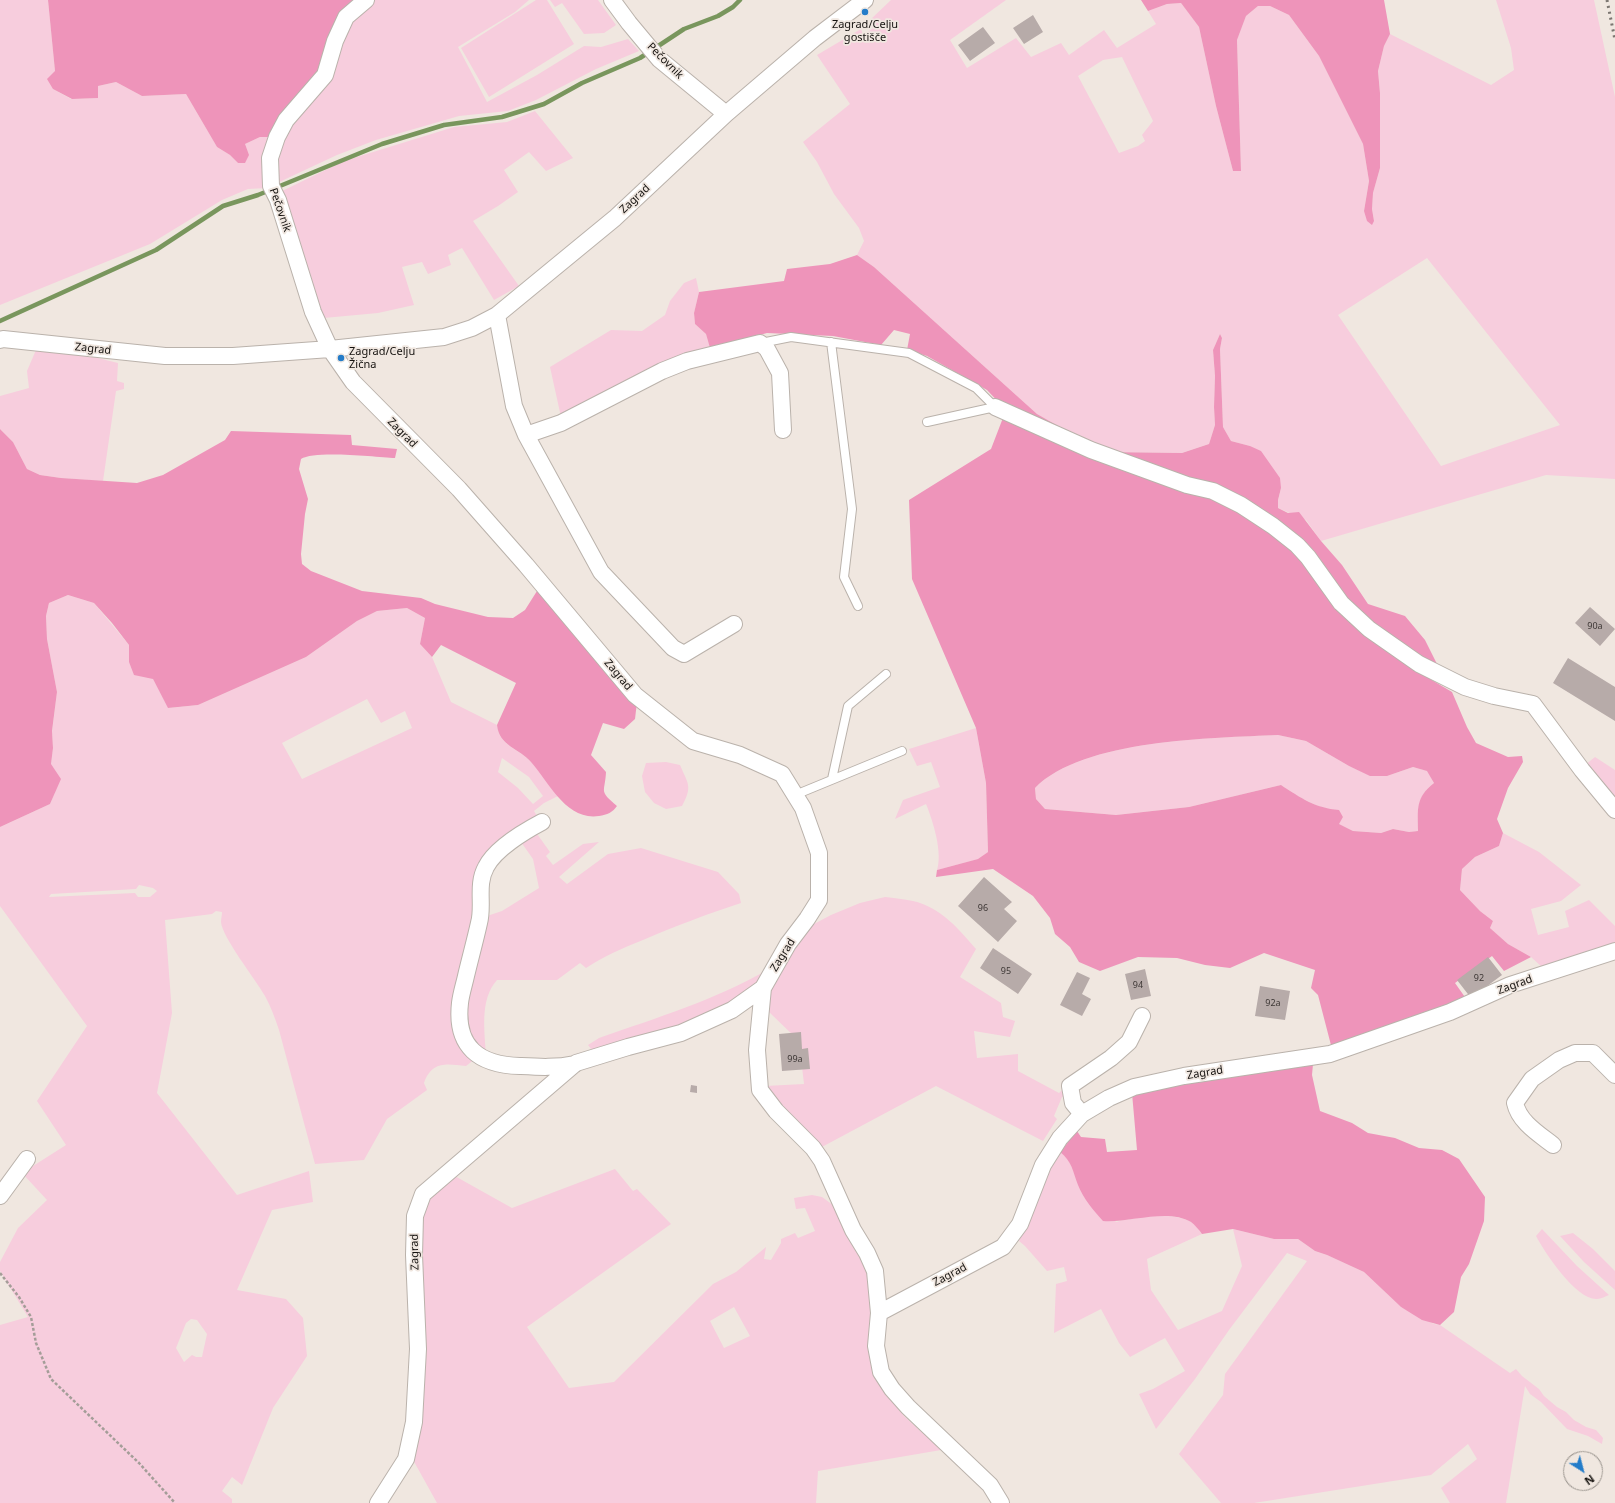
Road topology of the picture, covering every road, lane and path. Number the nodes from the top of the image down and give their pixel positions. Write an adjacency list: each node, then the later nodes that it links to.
1 (366, 0): 9 (street, Pečovnik)
2 (612, 0): 4 (street, Pečovnik)
3 (865, 0): 4 (street, Zagrad)
4 (726, 114): 5 (street, Zagrad)
5 (498, 316): 9 (street, Zagrad); 13 (street)
6 (1, 338): 9 (street, Zagrad)
7 (831, 342): 8 (lane); 10 (lane); 14 (lane)
8 (760, 343): 12 (street); 13 (street)
9 (330, 349): 19 (street, Zagrad)
10 (995, 407): 11 (lane); 20 (street)
11 (927, 422)
12 (783, 430)
13 (526, 435): 15 (street)
14 (858, 606)
15 (734, 624)
16 (886, 674): 18 (lane)
17 (902, 751): 18 (lane)
18 (832, 779): 19 (lane)
19 (795, 795): 23 (street, Zagrad)
20 (1615, 810)
21 (542, 822): 25 (street, Zagrad)
22 (1615, 951): 27 (street, Zagrad)
23 (763, 988): 25 (street, Zagrad); 32 (street, Zagrad)
24 (1142, 1016): 27 (street)
25 (576, 1063): 34 (street, Zagrad)
26 (1615, 1075): 28 (street)
27 (1082, 1114): 32 (street, Zagrad)
28 (1553, 1145)
29 (27, 1159): 30 (street)
30 (0, 1196)
31 (0, 1273): 33 (path)
32 (879, 1313): 35 (street, Zagrad)
33 (174, 1503)
34 (378, 1503)
35 (1001, 1503)

